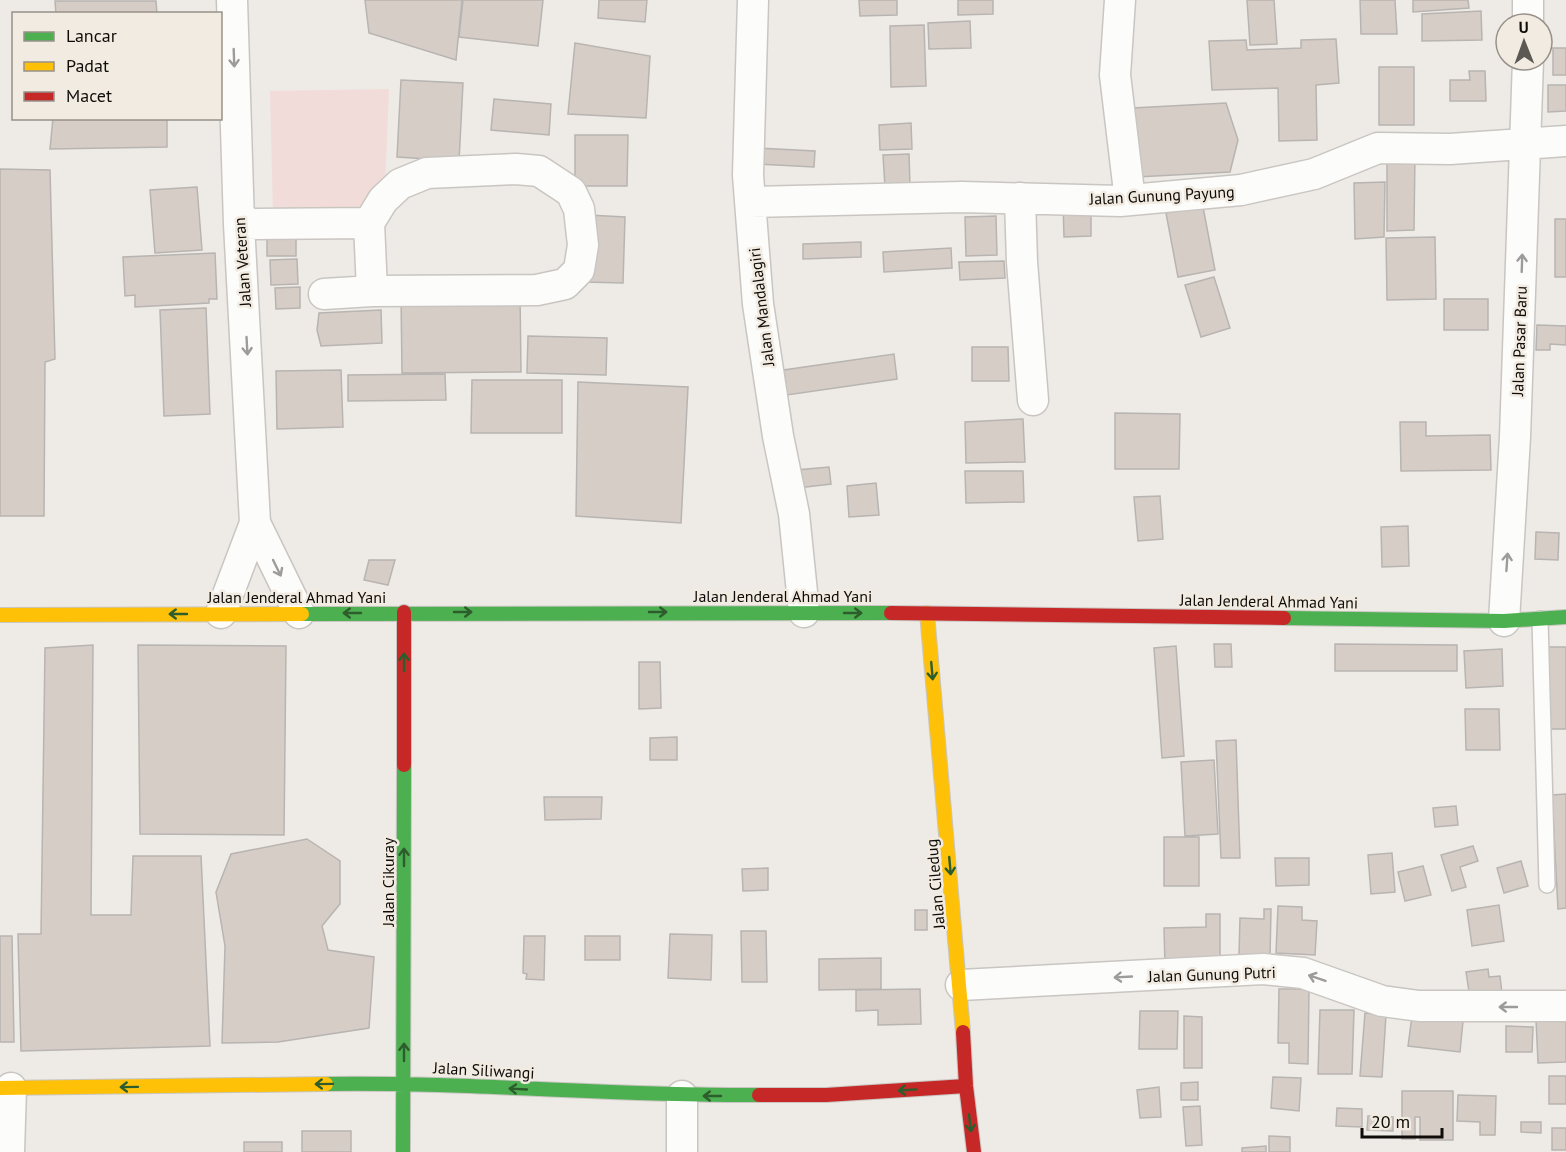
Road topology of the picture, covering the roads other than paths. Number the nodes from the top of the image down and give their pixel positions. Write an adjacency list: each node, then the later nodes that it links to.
1 (232, 0): 11 (street, Jalan Veteran, one-way to 11)
2 (753, 0): 9 (street, Jalan Mandalagiri)
3 (1120, 0): 8 (street)
4 (1528, 72): 6 (street, Jalan Pasar Baru)
5 (1566, 141): 6 (street, Jalan Gunung Payung)
6 (1526, 142): 8 (street, Jalan Gunung Payung); 24 (street, Jalan Pasar Baru, one-way to 6)
7 (1020, 198): 8 (street, Jalan Gunung Payung); 9 (street, Jalan Gunung Payung); 14 (street)
8 (1130, 200)
9 (750, 202): 17 (street, Jalan Mandalagiri)
10 (369, 223): 11 (street); 12 (street); 12 (street)
11 (239, 224): 15 (street, Jalan Veteran, one-way to 15)
12 (372, 291): 13 (street)
13 (324, 294)
14 (1033, 400)
15 (255, 523): 18 (street, Jalan Veteran, one-way to 18); 20 (street, Jalan Veteran)
16 (404, 612): 17 (street, Jalan Jenderal Ahmad Yani, one-way to 17); 18 (street, Jalan Jenderal Ahmad Yani, one-way to 18); 28 (street, Jalan Cikuray, one-way to 16)
17 (804, 612): 19 (street, Jalan Jenderal Ahmad Yani, one-way to 19)
18 (300, 613): 20 (street, Jalan Jenderal Ahmad Yani)
19 (927, 613): 24 (street, Jalan Jenderal Ahmad Yani); 26 (street, Jalan Ciledug, one-way to 26)
20 (221, 614): 21 (street, Jalan Jenderal Ahmad Yani, one-way to 21)
21 (0, 615)
22 (1566, 617): 23 (street, Jalan Jenderal Ahmad Yani)
23 (1540, 619): 24 (street, Jalan Jenderal Ahmad Yani); 25 (lane)
24 (1504, 621)
25 (1547, 885)
26 (961, 985): 27 (street, Jalan Gunung Putri, one-way to 26); 29 (street, Jalan Ciledug)
27 (1566, 1006)
28 (404, 1083): 30 (street, Jalan Siliwangi, one-way to 30); 31 (street, Jalan Siliwangi, one-way to 28); 33 (street, Jalan Cikuray)
29 (966, 1086): 31 (street, Jalan Siliwangi, one-way to 31); 35 (street, Jalan Ciledug, one-way to 35)
30 (5, 1088): 32 (street)
31 (682, 1096): 34 (street)
32 (9, 1152)
33 (403, 1152)
34 (682, 1152)
35 (974, 1152)

